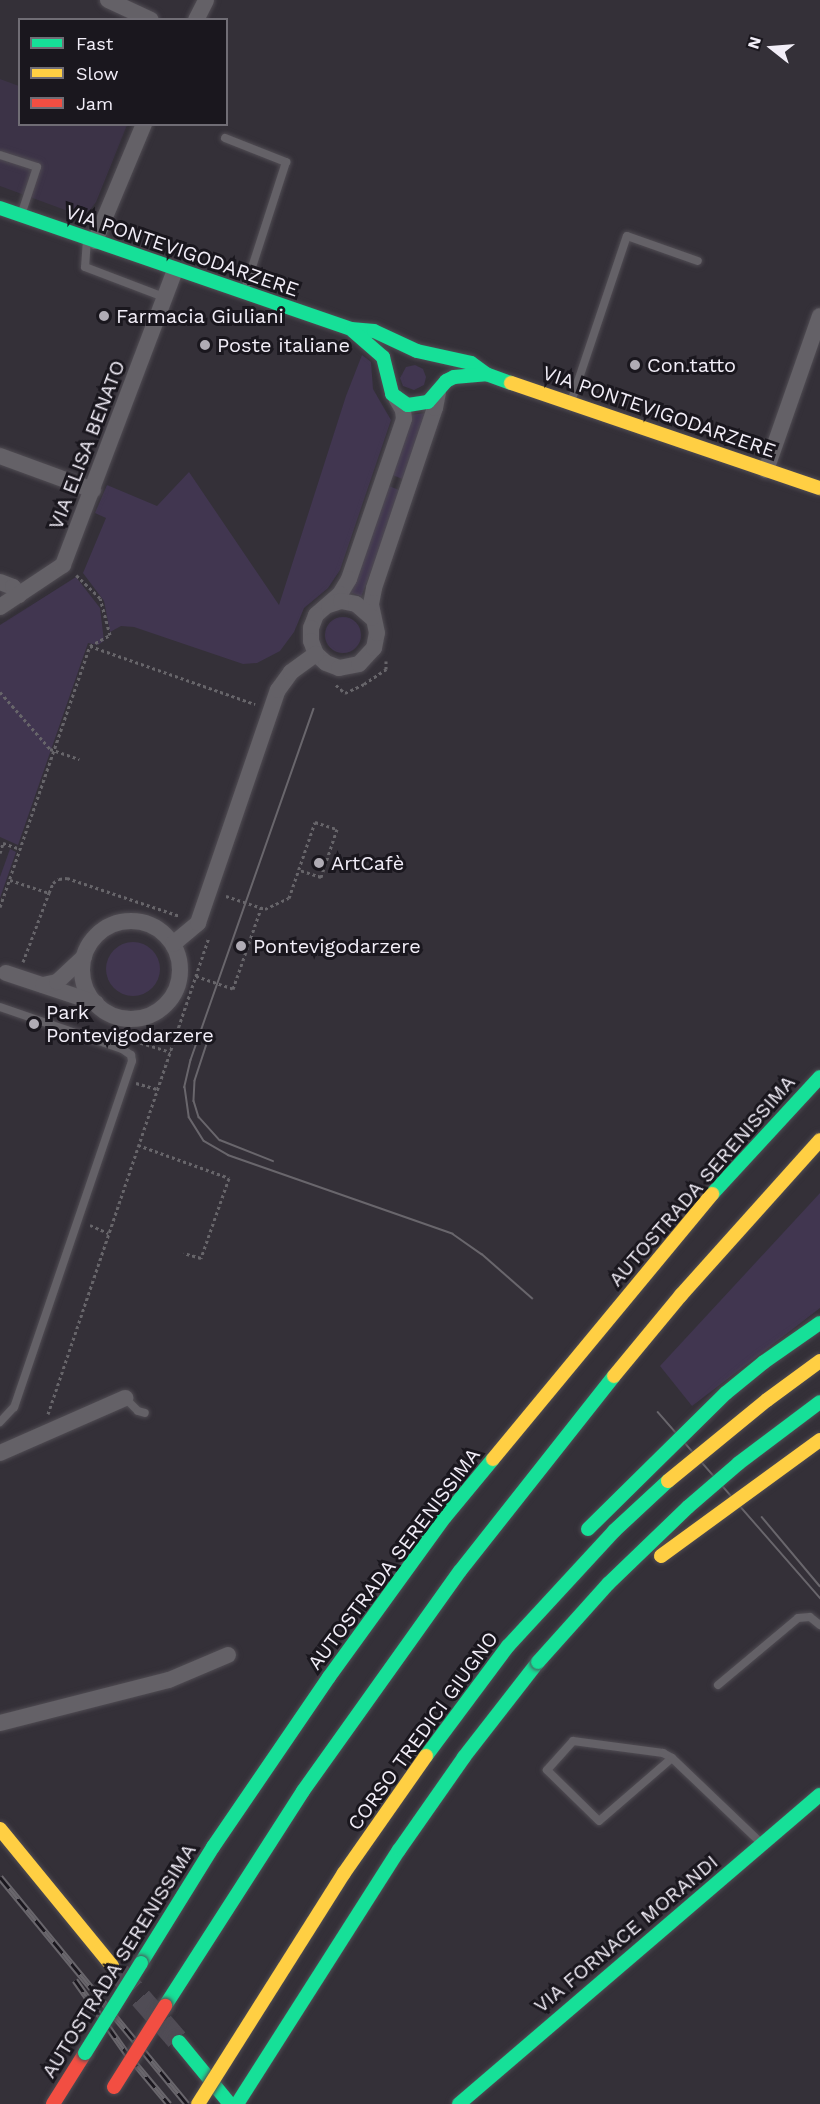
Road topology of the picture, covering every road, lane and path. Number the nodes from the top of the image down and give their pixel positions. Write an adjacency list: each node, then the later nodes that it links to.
1 (108, 0): 3 (street)
2 (206, 0): 4 (street)
3 (147, 18)
4 (197, 18)
5 (143, 126): 10 (street)
6 (225, 138): 13 (lane)
7 (0, 155): 9 (lane)
8 (0, 208): 9 (main road, VIA PONTEVIGODARZERE)
9 (21, 215): 10 (main road, VIA PONTEVIGODARZERE)
10 (91, 240): 12 (main road, VIA PONTEVIGODARZERE); 14 (lane)
11 (698, 261): 22 (lane)
12 (175, 270): 13 (main road, VIA PONTEVIGODARZERE); 14 (street, VIA ELISA BENATO)
13 (244, 292): 16 (main road, VIA PONTEVIGODARZERE)
14 (166, 298): 26 (street, VIA ELISA BENATO)
15 (820, 316): 24 (street)
16 (351, 329): 17 (main road, VIA PONTEVIGODARZERE); 18 (main road, VIA PONTEVIGODARZERE)
17 (422, 352): 18 (main road); 19 (main road, VIA PONTEVIGODARZERE); 20 (main road)
18 (388, 372): 21 (main road, VIA PONTEVIGODARZERE)
19 (486, 374): 20 (main road, VIA PONTEVIGODARZERE); 22 (main road, VIA PONTEVIGODARZERE)
20 (439, 390): 21 (main road, VIA PONTEVIGODARZERE); 32 (street)
21 (396, 398): 30 (street)
22 (570, 403): 24 (main road, VIA PONTEVIGODARZERE)
23 (0, 456): 26 (street)
24 (766, 470): 25 (main road, VIA PONTEVIGODARZERE)
25 (820, 488)
26 (93, 490): 27 (street, VIA ELISA BENATO)
27 (63, 565): 29 (street); 33 (path)
28 (0, 582): 29 (street)
29 (19, 595): 31 (street)
30 (327, 606): 32 (street); 34 (street)
31 (0, 607)
32 (372, 618): 34 (street)
33 (90, 646): 38 (path); 39 (path)
34 (316, 654): 38 (street)
35 (379, 674): 36 (path)
36 (332, 682)
37 (0, 692): 39 (path)
38 (271, 710): 50 (street)
39 (54, 750): 40 (path); 41 (path)
40 (79, 759)
41 (20, 849): 42 (path); 47 (path)
42 (0, 853)
43 (299, 870): 43 (path); 48 (path)
44 (10, 880): 45 (path)
45 (49, 893)
46 (226, 896): 48 (path)
47 (0, 907)
48 (261, 908): 53 (path)
49 (212, 927): 53 (path)
50 (173, 944): 51 (street); 55 (street)
51 (84, 957): 54 (street); 55 (street)
52 (6, 973): 54 (street)
53 (196, 976): 59 (path)
54 (43, 985): 55 (street)
55 (96, 1003)
56 (0, 1007): 58 (lane)
57 (820, 1077): 91 (main road, AUTOSTRADA SERENISSIMA, bridge)
58 (127, 1080): 59 (path); 62 (lane)
59 (158, 1089): 61 (path)
60 (820, 1140): 90 (main road, bridge)
61 (138, 1146): 63 (path); 64 (path)
62 (78, 1220): 63 (path); 71 (lane)
63 (108, 1233): 69 (path)
64 (184, 1253)
65 (820, 1323): 74 (main road, bridge)
66 (820, 1361): 82 (main road, CORSO TREDICI GIUGNO, bridge)
67 (125, 1398): 70 (lane); 73 (street)
68 (820, 1402): 80 (main road, bridge)
69 (48, 1411)
70 (146, 1413)
71 (0, 1422)
72 (820, 1440): 75 (main road, bridge)
73 (0, 1453)
74 (580, 1539)
75 (650, 1565)
76 (634, 1578): 80 (main road, bridge)
77 (509, 1622): 82 (main road, bridge)
78 (820, 1625): 81 (lane)
79 (228, 1655): 83 (street)
80 (538, 1662): 94 (main road)
81 (718, 1685)
82 (465, 1701): 92 (main road, CORSO TREDICI GIUGNO, bridge)
83 (0, 1723)
84 (672, 1758): 84 (lane); 87 (lane)
85 (820, 1795): 87 (main road, VIA FORNACE MORANDI)
86 (0, 1829): 88 (main road)
87 (763, 1845): 95 (main road, VIA FORNACE MORANDI)
88 (112, 1966)
89 (180, 2042): 93 (main road)
90 (112, 2091)
91 (53, 2104)
92 (198, 2104)
93 (230, 2104)
94 (237, 2104)
95 (459, 2104)

